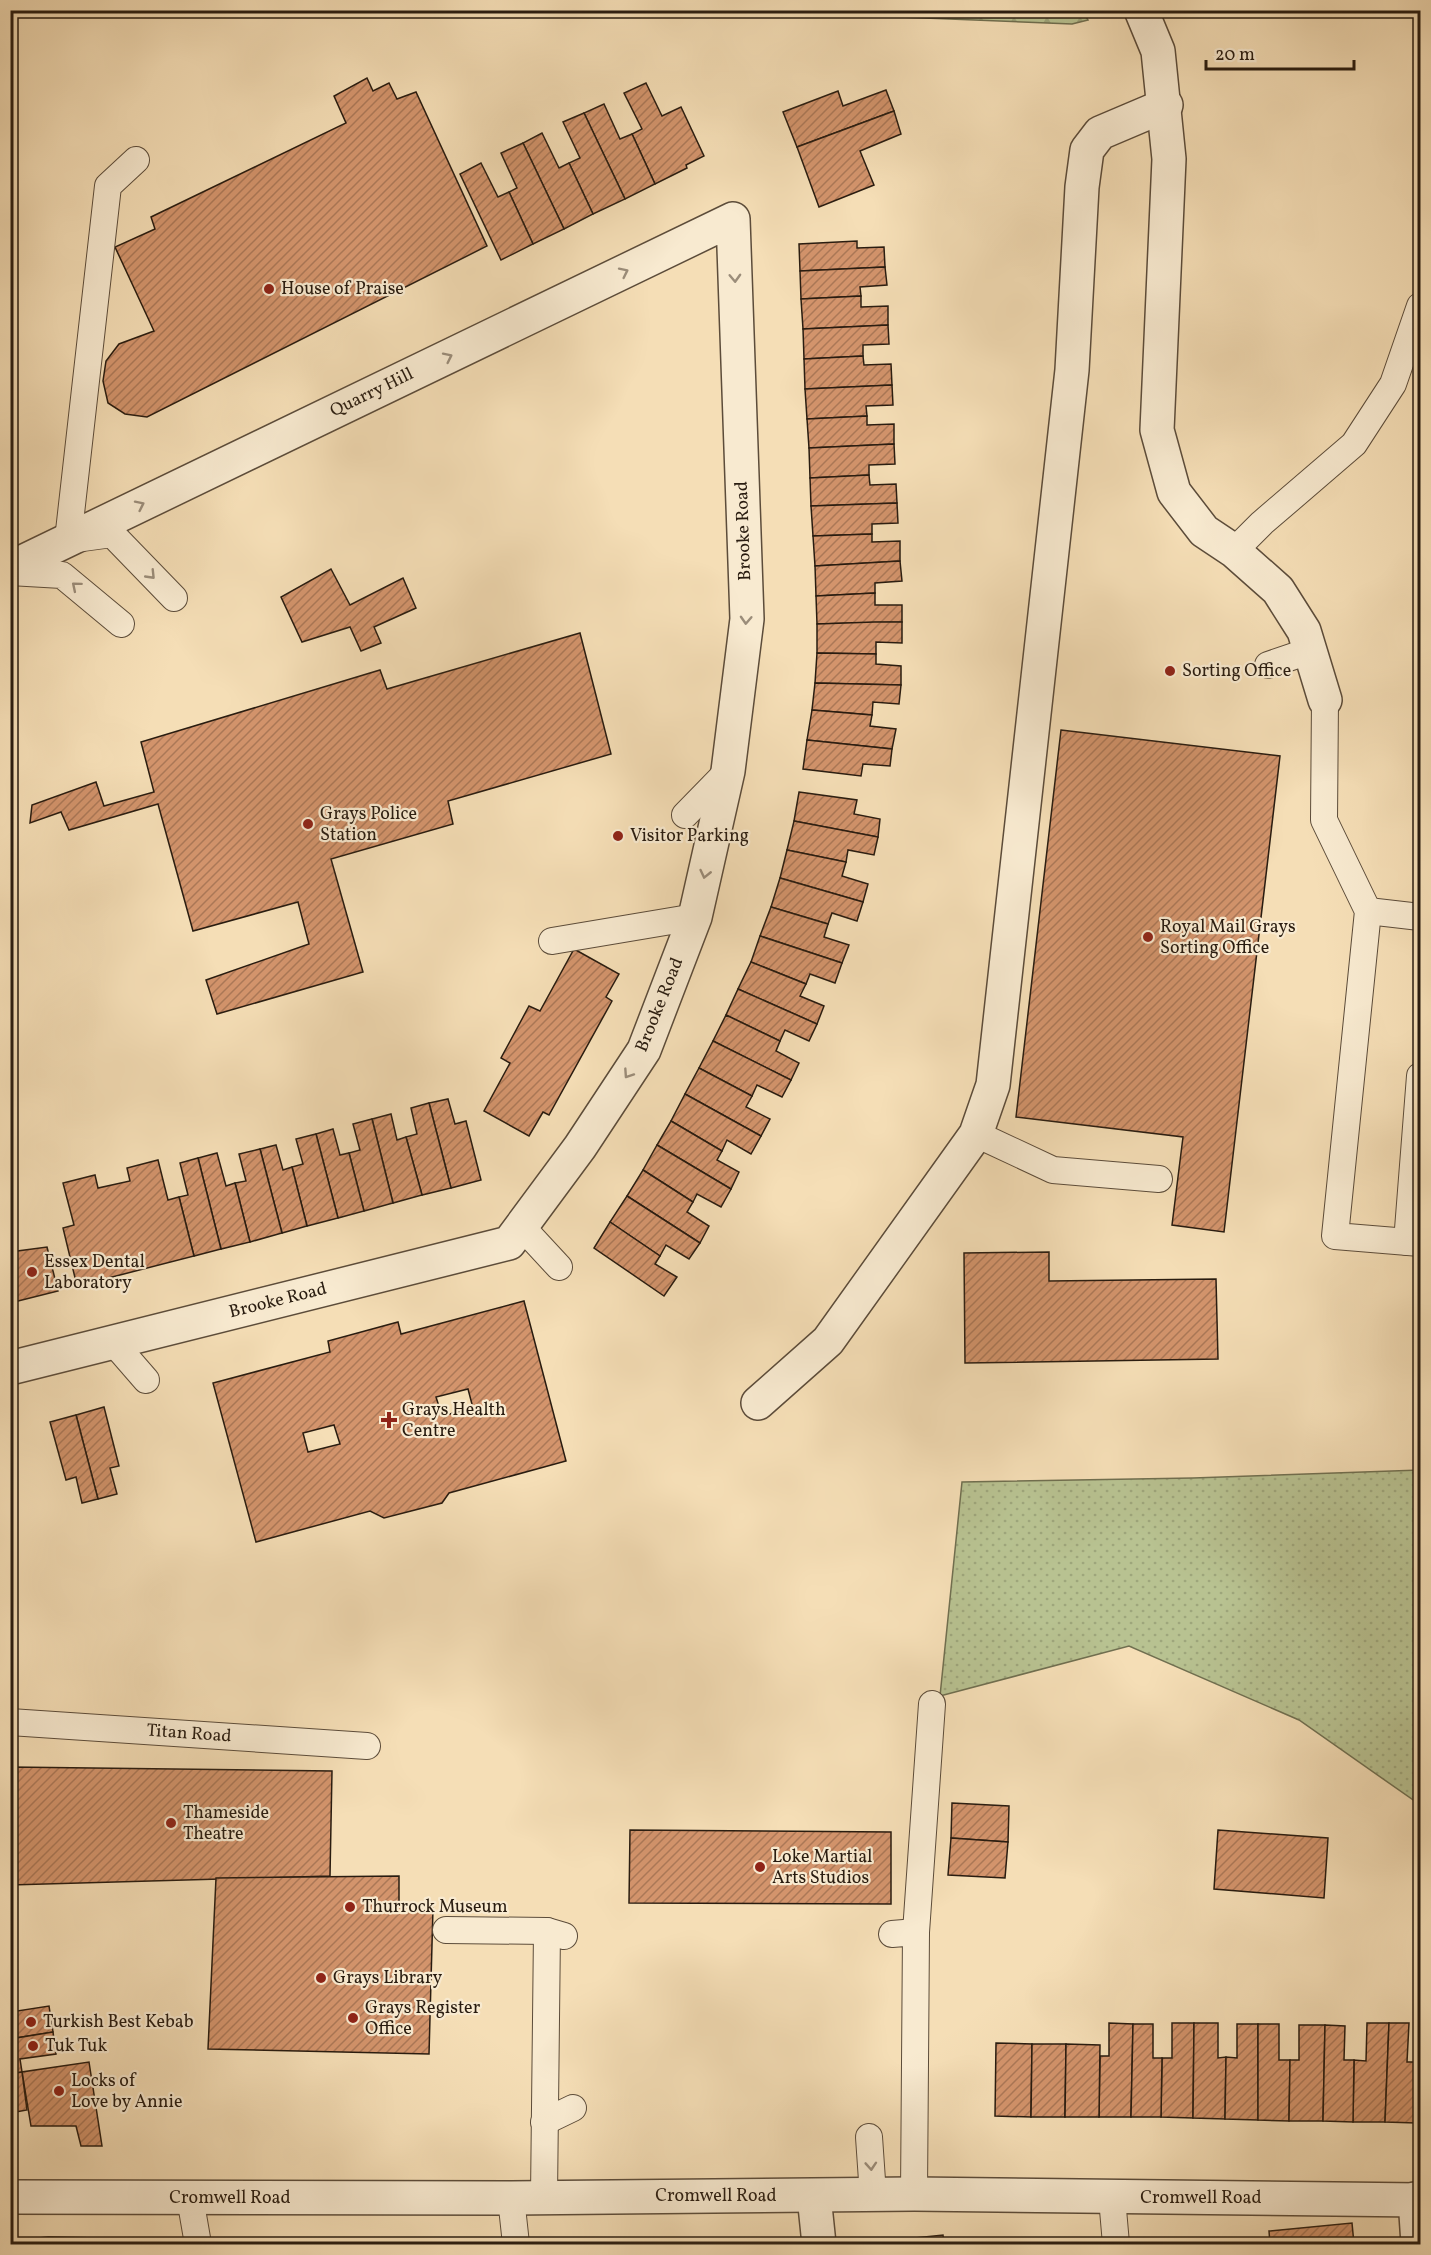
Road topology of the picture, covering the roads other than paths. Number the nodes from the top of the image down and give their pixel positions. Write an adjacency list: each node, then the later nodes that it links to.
1 (1140, 10): 2 (street)
2 (1166, 105): 7 (street); 21 (street)
3 (136, 160): 6 (lane)
4 (733, 219): 6 (street, Quarry Hill, one-way to 4); 14 (street, Brooke Road, one-way to 14)
5 (1420, 306): 7 (lane)
6 (68, 540): 8 (street, Quarry Hill); 9 (lane, one-way to 9)
7 (1234, 551): 11 (street)
8 (10, 570): 10 (lane, one-way to 8)
9 (174, 598)
10 (121, 624)
11 (1309, 651): 12 (lane); 13 (street)
12 (1268, 665)
13 (1324, 700): 16 (lane)
14 (728, 771): 15 (lane); 17 (street, Brooke Road, one-way to 17)
15 (685, 815)
16 (1368, 911): 18 (lane); 24 (lane)
17 (695, 916): 19 (lane); 23 (street, Brooke Road, one-way to 23)
18 (1420, 917)
19 (552, 941)
20 (1420, 1076): 24 (lane)
21 (976, 1134): 22 (lane); 29 (street)
22 (1159, 1179)
23 (521, 1226): 25 (lane); 26 (street, Brooke Road)
24 (1414, 1243)
25 (559, 1267)
26 (113, 1342): 27 (street, Brooke Road); 28 (lane)
27 (10, 1368)
28 (146, 1380)
29 (758, 1403)
30 (932, 1704): 37 (lane)
31 (10, 1722): 32 (lane, Titan Road)
32 (367, 1746)
33 (446, 1930): 35 (lane)
34 (573, 2108): 35 (lane)
35 (544, 2122): 39 (lane)
36 (869, 2137): 38 (lane, one-way to 38)
37 (914, 2194): 38 (street, Cromwell Road); 44 (street, Cromwell Road)
38 (873, 2195): 40 (street, Cromwell Road)
39 (544, 2196): 40 (street, Cromwell Road); 43 (street, Cromwell Road)
40 (814, 2196): 48 (street)
41 (10, 2197): 42 (street, Cromwell Road)
42 (190, 2198): 43 (street, Cromwell Road); 46 (lane)
43 (511, 2198): 47 (lane)
44 (1112, 2198): 45 (street, Cromwell Road); 49 (lane)
45 (1418, 2199): 50 (street)
46 (198, 2244)
47 (516, 2244)
48 (819, 2244)
49 (1116, 2244)
50 (1418, 2244)

